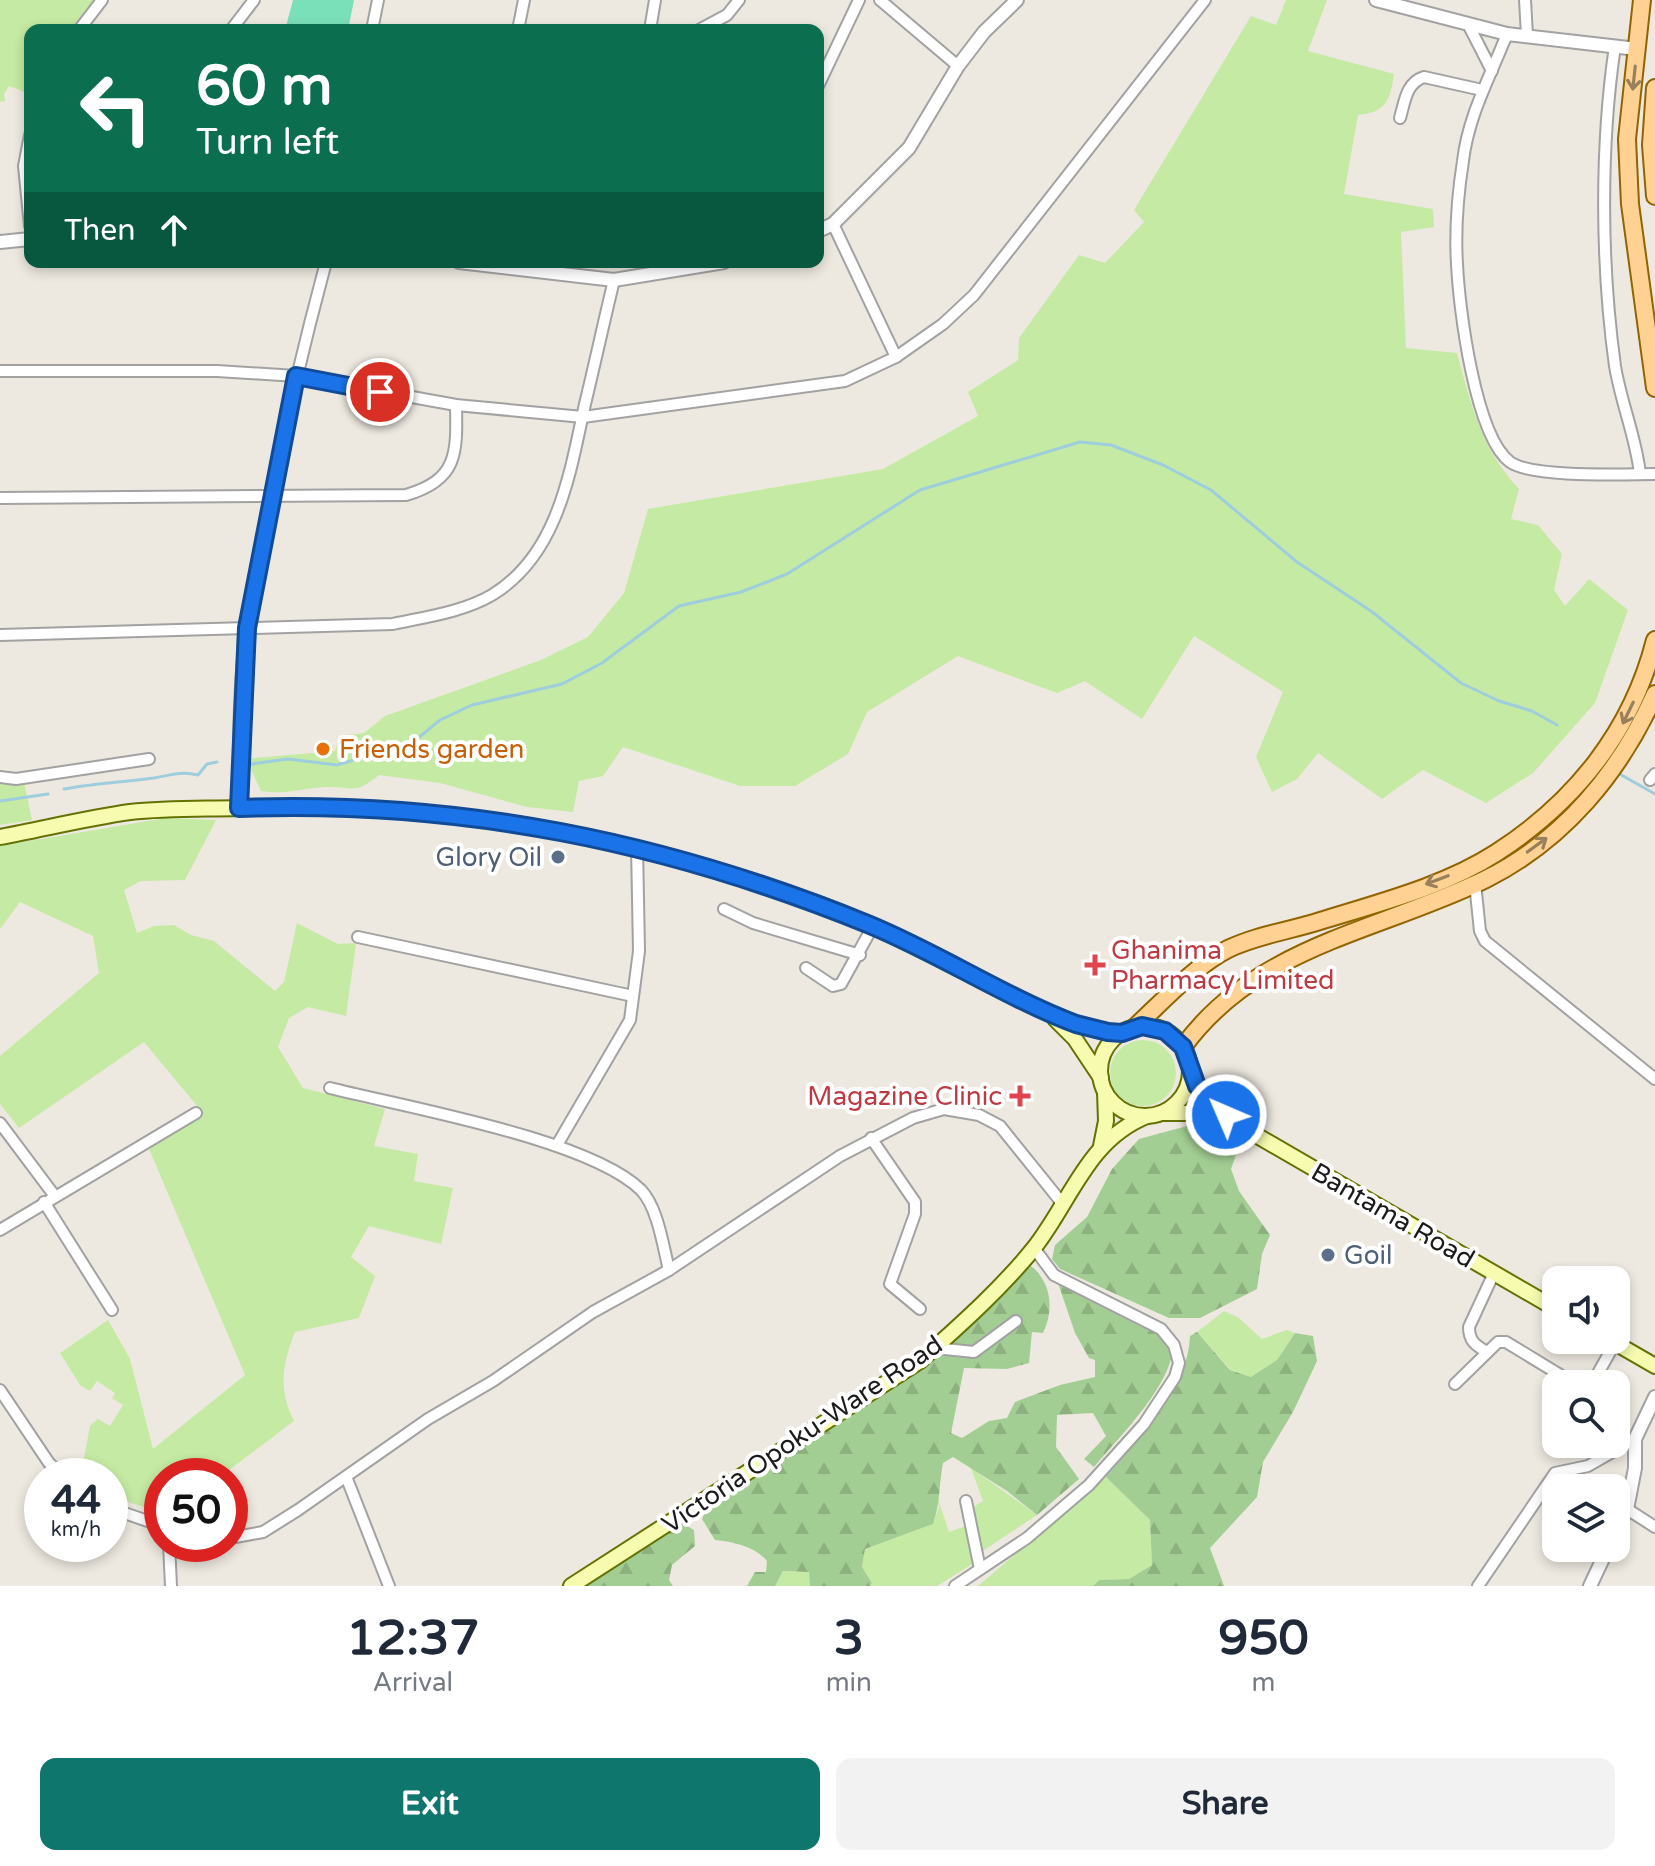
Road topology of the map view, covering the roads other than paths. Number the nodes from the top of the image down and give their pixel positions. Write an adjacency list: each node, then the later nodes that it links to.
1 (102, 0): 14 (street)
2 (254, 0): 15 (street)
3 (378, 0): 16 (street)
4 (524, 0): 17 (street)
5 (655, 0): 18 (street)
6 (739, 0): 19 (street)
7 (859, 0): 27 (street)
8 (880, 0): 25 (street)
9 (1017, 0): 25 (street)
10 (1205, 0): 40 (street)
11 (1376, 0): 20 (street)
12 (1525, 0): 22 (street)
13 (1642, 0): 24 (main road)
14 (84, 24)
15 (236, 24)
16 (373, 24)
17 (519, 24)
18 (651, 24)
19 (710, 24)
20 (1469, 26): 21 (street); 26 (street)
21 (1507, 34): 22 (street); 26 (street)
22 (1527, 35): 23 (street)
23 (1615, 46): 24 (street); 46 (street)
24 (1637, 49): 43 (main road, one-way to 43)
25 (958, 66): 32 (street)
26 (1492, 71): 29 (street)
27 (824, 73)
28 (1655, 88): 31 (main road)
29 (1482, 90): 30 (street); 46 (street)
30 (1400, 118)
31 (1655, 196)
32 (833, 224): 33 (street); 40 (street)
33 (824, 228)
34 (24, 240): 35 (street)
35 (0, 242)
36 (324, 268): 42 (street)
37 (517, 268): 39 (street)
38 (687, 268): 39 (street)
39 (614, 280): 45 (street)
40 (896, 357): 45 (street)
41 (0, 371): 42 (street)
42 (296, 376): 44 (street); 48 (street)
43 (1655, 388)
44 (456, 405): 45 (street); 48 (street)
45 (583, 417): 50 (street)
46 (1640, 474): 47 (street)
47 (1655, 474)
48 (273, 496): 49 (street); 50 (street)
49 (0, 498)
50 (247, 628): 51 (street); 56 (street)
51 (0, 635)
52 (1655, 640): 67 (main road, one-way to 67)
53 (1655, 694): 59 (main road, one-way to 53)
54 (149, 759): 55 (street)
55 (0, 777)
56 (239, 808): 57 (main road); 58 (main road)
57 (0, 837)
58 (637, 846): 61 (main road); 65 (street)
59 (1475, 883): 68 (main road); 70 (street)
60 (724, 909): 63 (street)
61 (873, 926): 63 (street); 66 (main road)
62 (358, 937): 65 (street)
63 (860, 955): 64 (street)
64 (806, 968)
65 (633, 996): 78 (street)
66 (1049, 1014): 67 (main road); 71 (main road)
67 (1128, 1030): 68 (main road); 71 (main road)
68 (1183, 1047): 69 (main road)
69 (1190, 1073): 74 (main road); 75 (main road)
70 (1655, 1079)
71 (1103, 1085): 74 (main road); 79 (main road)
72 (330, 1088): 78 (street)
73 (196, 1113): 80 (street)
74 (1154, 1115): 75 (main road); 79 (main road)
75 (1230, 1120): 86 (main road, Bantama Road)
76 (0, 1123): 80 (street)
77 (871, 1138): 82 (street); 85 (street); 88 (street)
78 (557, 1145): 85 (street)
79 (1100, 1146): 82 (main road, Victoria Opoku-Ware Road)
80 (54, 1195): 81 (street)
81 (44, 1202): 83 (street); 89 (street)
82 (1062, 1203): 84 (main road, Victoria Opoku-Ware Road)
83 (0, 1230)
84 (1034, 1248): 91 (main road, Victoria Opoku-Ware Road); 109 (street)
85 (669, 1270): 101 (street)
86 (1494, 1273): 87 (main road, Bantama Road); 93 (street)
87 (1542, 1301)
88 (920, 1309)
89 (112, 1310)
90 (1016, 1321): 91 (street)
91 (935, 1348): 112 (main road, Victoria Opoku-Ware Road)
92 (1630, 1350): 94 (main road)
93 (1487, 1352): 95 (street); 96 (street)
94 (1653, 1363)
95 (1552, 1370)
96 (1455, 1384)
97 (0, 1390): 100 (street)
98 (1655, 1397): 99 (street)
99 (1635, 1439): 102 (street); 114 (street)
100 (46, 1458)
101 (347, 1479): 106 (street); 111 (street)
102 (1630, 1494)
103 (966, 1501): 109 (street)
104 (1630, 1511): 105 (street)
105 (1655, 1527)
106 (248, 1535)
107 (170, 1562): 110 (street)
108 (1601, 1562): 115 (street)
109 (980, 1569): 113 (street)
110 (171, 1586)
111 (389, 1586)
112 (571, 1586)
113 (955, 1586)
114 (1478, 1586)
115 (1590, 1586)

